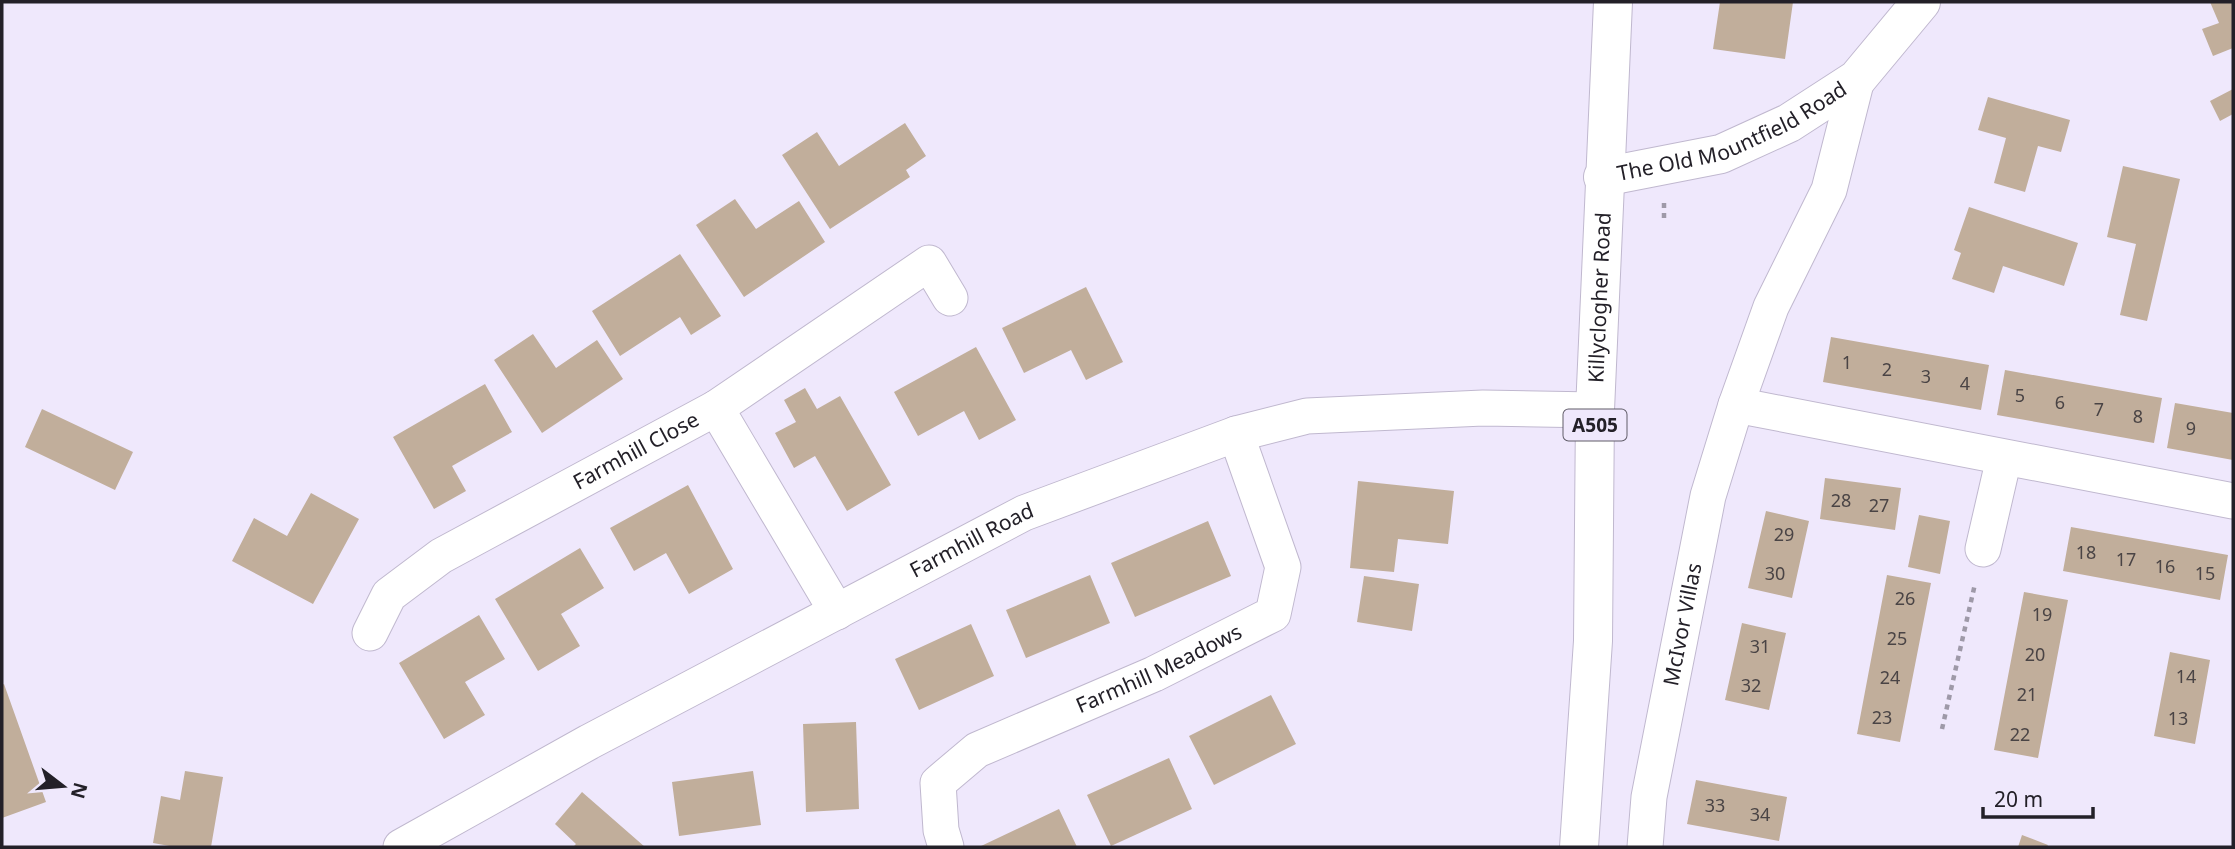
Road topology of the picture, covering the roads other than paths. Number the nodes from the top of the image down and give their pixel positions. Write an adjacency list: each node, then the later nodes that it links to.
1 (1612, 2): 4 (main road, Killyclogher Road / A505)
2 (1921, 2): 3 (main road, The Old Mountfield Road)
3 (1857, 79): 4 (main road, The Old Mountfield Road); 6 (street, McIvor Villas)
4 (1603, 177): 8 (main road, Killyclogher Road / A505)
5 (950, 298): 7 (street)
6 (1736, 405): 10 (street); 18 (street, McIvor Villas)
7 (716, 408): 13 (street, Farmhill Close); 14 (street, Farmhill Close)
8 (1595, 410): 9 (street, Farmhill Road); 17 (main road, Killyclogher Road / A505)
9 (1236, 434): 13 (street, Farmhill Road); 16 (street, Farmhill Meadows)
10 (2004, 458): 11 (street); 12 (street)
11 (2233, 501)
12 (1983, 549)
13 (836, 612): 15 (street, Farmhill Road)
14 (370, 633)
15 (401, 847)
16 (946, 847)
17 (1579, 847)
18 (1645, 847)

